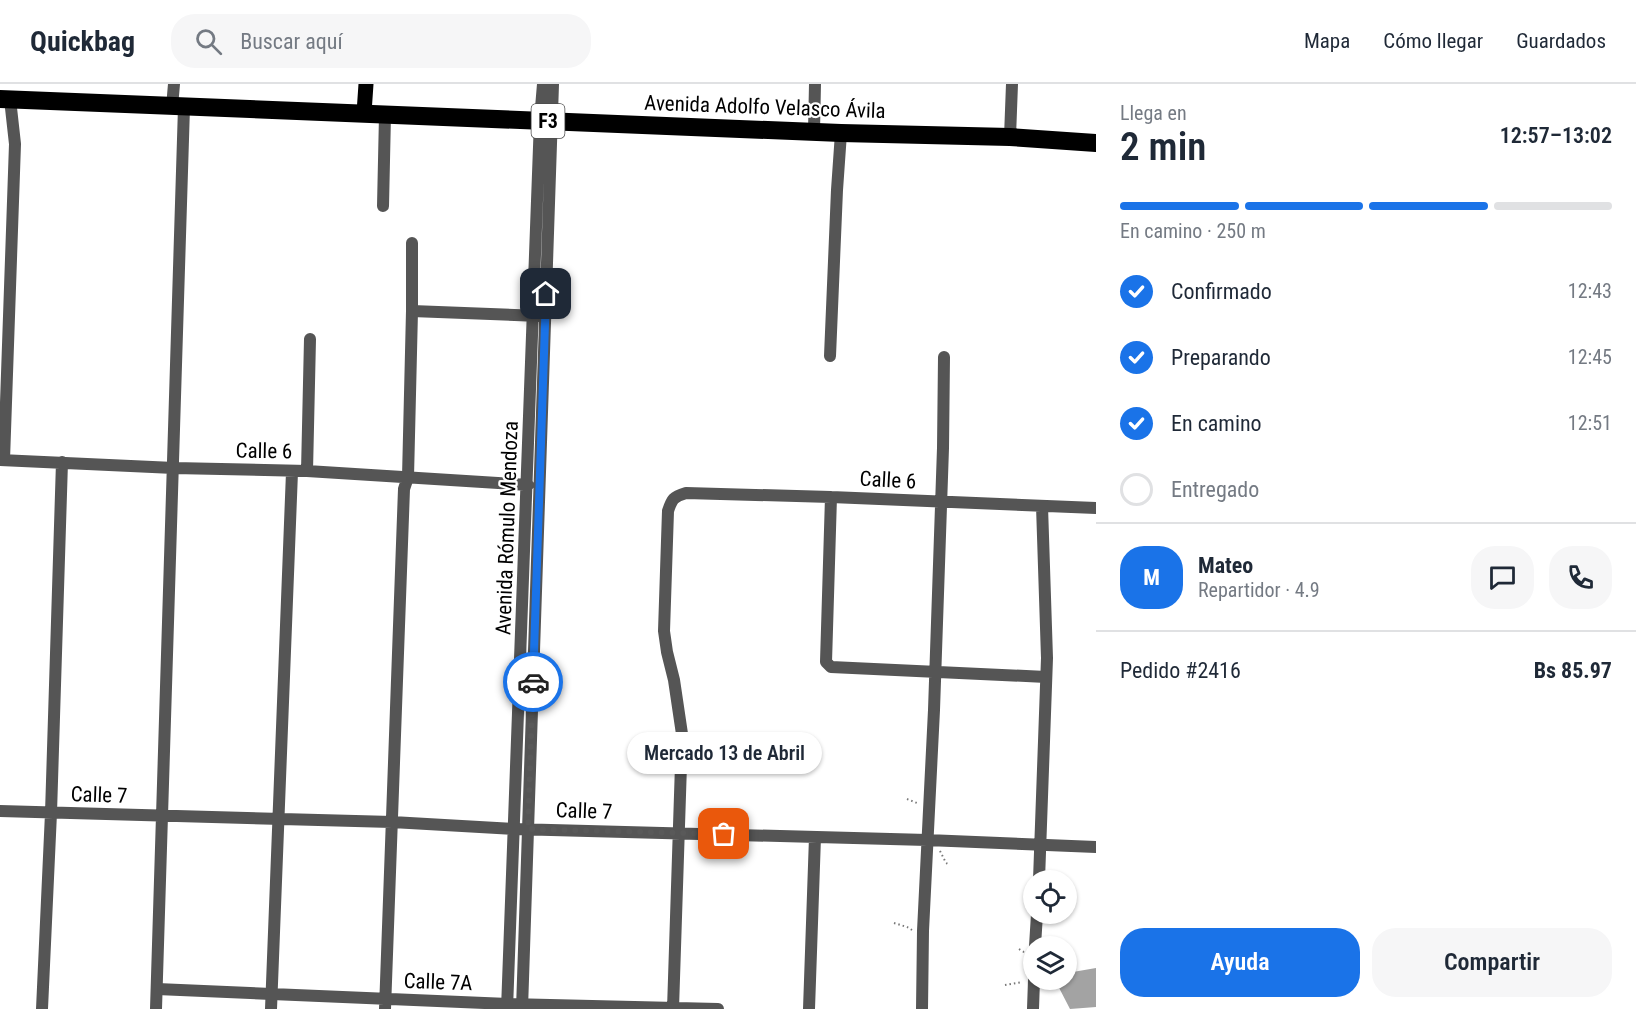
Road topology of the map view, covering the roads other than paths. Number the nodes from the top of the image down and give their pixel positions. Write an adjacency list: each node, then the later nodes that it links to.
1 (174, 84): 8 (street)
2 (366, 84): 9 (main road)
3 (543, 84): 11 (street, Avenida Rómulo Mendoza)
4 (553, 84): 11 (street, Avenida Rómulo Mendoza)
5 (815, 84): 12 (street)
6 (1012, 84): 14 (street)
7 (5, 99): 8 (highway, Avenida Adolfo Velasco Ávila / F3); 23 (street)
8 (178, 107): 9 (highway, Avenida Adolfo Velasco Ávila / F3); 25 (street)
9 (364, 114): 10 (highway, Avenida Adolfo Velasco Ávila / F3)
10 (385, 114): 11 (highway, Avenida Adolfo Velasco Ávila / F3); 16 (street)
11 (546, 121): 12 (highway, Avenida Adolfo Velasco Ávila / F3); 19 (street, Avenida Rómulo Mendoza)
12 (814, 131): 13 (highway, Avenida Adolfo Velasco Ávila / F3)
13 (841, 133): 14 (highway, Avenida Adolfo Velasco Ávila / F3); 21 (street)
14 (1010, 137): 15 (highway, Avenida Adolfo Velasco Ávila / F3)
15 (1096, 142)
16 (383, 206)
17 (412, 243): 18 (street)
18 (412, 311): 19 (street); 28 (street)
19 (540, 316): 29 (street, Avenida Rómulo Mendoza); 42 (street, Avenida Rómulo Mendoza)
20 (310, 339): 26 (street)
21 (830, 356)
22 (944, 357): 31 (street)
23 (2, 460): 24 (street, Calle 6)
24 (62, 462): 25 (street, Calle 6); 37 (street)
25 (174, 468): 27 (street, Calle 6); 38 (street)
26 (307, 471): 27 (street, Calle 6); 28 (street, Calle 6)
27 (292, 472): 39 (street)
28 (408, 477): 29 (street, Calle 6); 40 (street)
29 (528, 485): 41 (street, Avenida Rómulo Mendoza)
30 (831, 497): 31 (street, Calle 6); 34 (street); 43 (street, Calle 6)
31 (940, 502): 32 (street, Calle 6); 34 (street)
32 (1042, 506): 33 (street, Calle 6); 35 (street)
33 (1096, 508)
34 (934, 671): 35 (street); 45 (street)
35 (1046, 676): 46 (street)
36 (0, 811): 37 (street, Calle 7)
37 (51, 813): 38 (street, Calle 7); 56 (street)
38 (162, 817): 39 (street, Calle 7); 49 (street)
39 (279, 819): 40 (street, Calle 7); 51 (street)
40 (392, 822): 41 (street, Calle 7); 52 (street)
41 (514, 829): 42 (street, Calle 7); 53 (street, Avenida Rómulo Mendoza)
42 (528, 829): 43 (street, Calle 7); 54 (street, Avenida Rómulo Mendoza)
43 (679, 833): 44 (street, Calle 7); 55 (street)
44 (815, 837): 45 (street, Calle 7); 60 (street)
45 (933, 840): 46 (street, Calle 7); 61 (street)
46 (1041, 844): 47 (street, Calle 7); 48 (street)
47 (1096, 846)
48 (1040, 870)
49 (157, 989): 51 (street, Calle 7A); 57 (street)
50 (1034, 990): 62 (street)
51 (272, 993): 52 (street, Calle 7A); 58 (street)
52 (385, 1004): 53 (street, Calle 7A)
53 (508, 1007): 54 (street, Calle 7A)
54 (522, 1007): 55 (street, Calle 7A)
55 (673, 1008): 59 (street, Calle 7A)
56 (42, 1009)
57 (156, 1009)
58 (271, 1009)
59 (718, 1009)
60 (809, 1009)
61 (922, 1009)
62 (1033, 1009)

